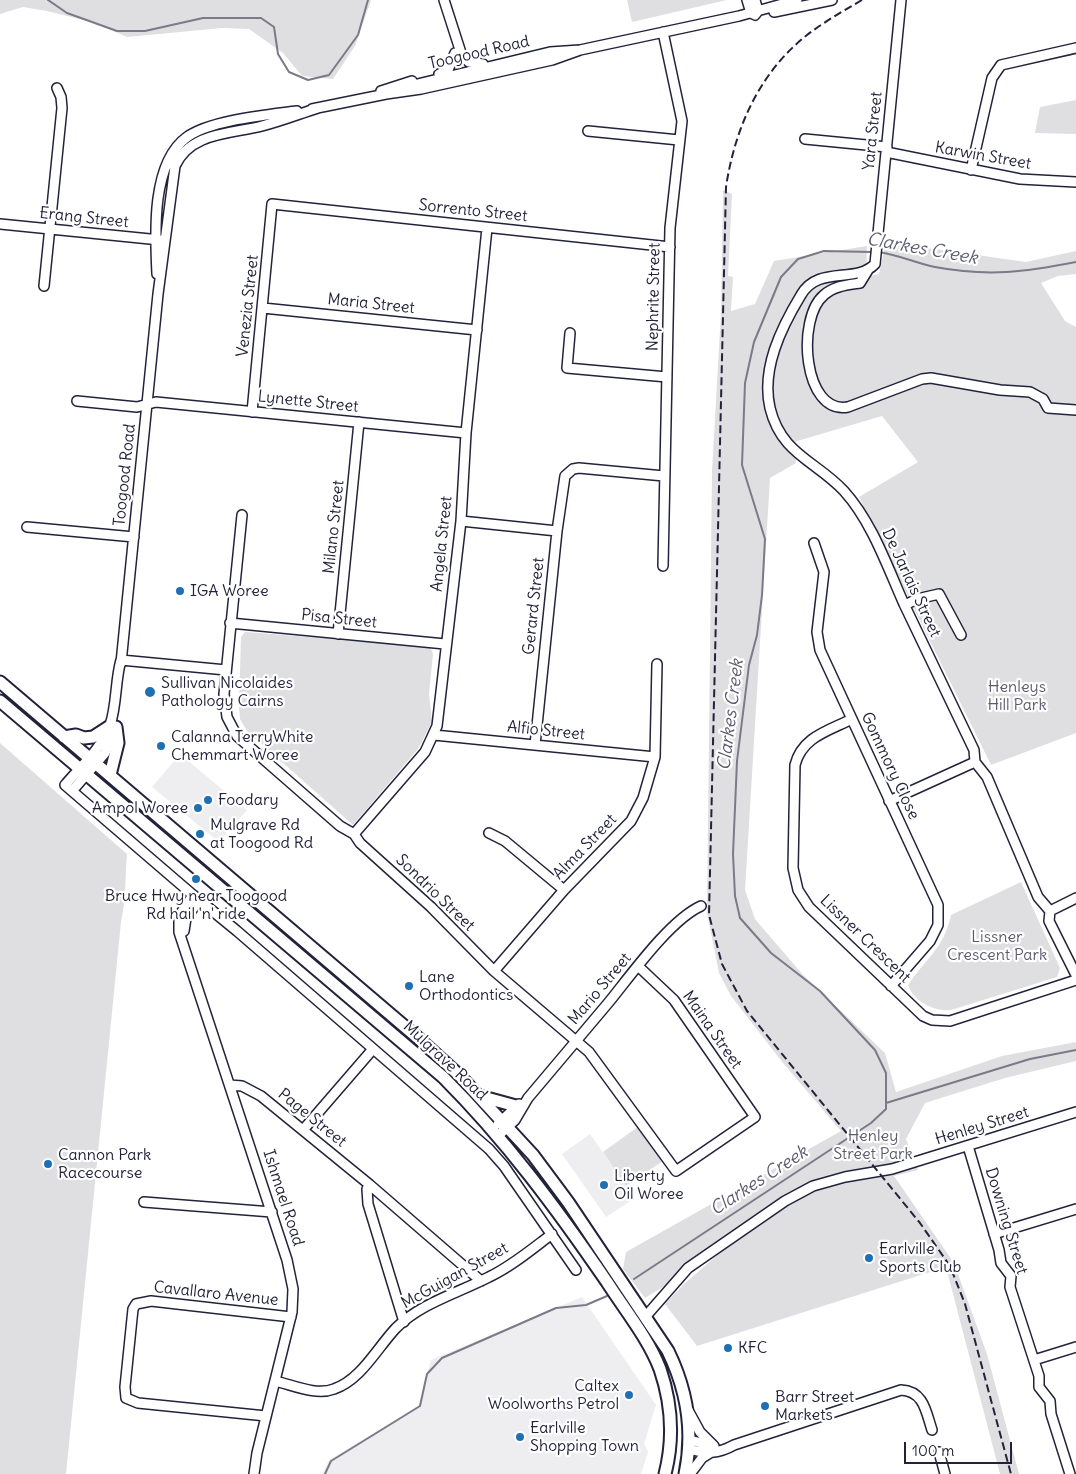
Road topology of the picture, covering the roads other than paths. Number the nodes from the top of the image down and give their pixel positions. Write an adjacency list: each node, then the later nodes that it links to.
1 (443, 0): 11 (street); 12 (street)
2 (748, 0): 7 (street)
3 (755, 0): 7 (street)
4 (797, 0): 7 (street, Toogood Road)
5 (832, 0): 7 (street, Toogood Road)
6 (901, 0): 20 (street, Yara Street)
7 (755, 13): 8 (street, Toogood Road)
8 (663, 32): 10 (street, Toogood Road); 19 (street, Nephrite Street)
9 (1076, 48): 21 (street)
10 (580, 50): 12 (street, Toogood Road); 13 (street, Toogood Road)
11 (455, 53): 13 (street); 15 (street)
12 (496, 64): 13 (street, Toogood Road)
13 (461, 76): 15 (street, Toogood Road)
14 (57, 88): 26 (street)
15 (355, 100): 16 (street, Toogood Road)
16 (318, 108): 27 (street, Toogood Road); 28 (street, Toogood Road)
17 (588, 131): 19 (street)
18 (805, 139): 20 (street, Karwin Street)
19 (679, 140): 29 (street, Nephrite Street)
20 (886, 149): 21 (street, Karwin Street); 30 (street, Yara Street)
21 (971, 170): 22 (street, Karwin Street)
22 (1076, 182)
23 (272, 204): 25 (street, Sorrento Street); 33 (street, Venezia Street)
24 (0, 224): 26 (street, Erang Street)
25 (487, 228): 29 (street, Sorrento Street); 34 (street, Angela Street)
26 (50, 230): 27 (street, Erang Street); 31 (street)
27 (156, 240): 28 (street, Erang Street); 32 (street, Toogood Road)
28 (166, 241): 32 (street, Toogood Road)
29 (670, 247): 36 (street, Nephrite Street)
30 (873, 265): 39 (street); 51 (street, De Jarlais Street)
31 (44, 286)
32 (158, 294): 38 (street, Toogood Road)
33 (263, 308): 34 (street, Maria Street); 40 (street, Venezia Street)
34 (477, 330): 42 (street, Angela Street)
35 (570, 333): 36 (street)
36 (667, 378): 43 (street, Nephrite Street)
37 (77, 401): 38 (street, Lynette Street)
38 (147, 405): 40 (street, Lynette Street); 48 (street, Toogood Road)
39 (1076, 410)
40 (252, 412): 41 (street, Lynette Street)
41 (359, 422): 42 (street, Lynette Street); 53 (street, Milano Street)
42 (466, 433): 45 (street, Angela Street)
43 (664, 476): 47 (street, Gerard Street); 50 (street, Nephrite Street)
44 (242, 515): 52 (street, Sondrio Street)
45 (461, 521): 47 (street); 55 (street, Angela Street)
46 (27, 527): 48 (street)
47 (557, 531): 65 (street, Gerard Street)
48 (134, 537): 56 (street, Toogood Road)
49 (814, 543): 61 (street, Gommory Close)
50 (663, 566)
51 (905, 605): 54 (street); 68 (street, De Jarlais Street)
52 (230, 623): 53 (street, Pisa Street); 58 (street, Sondrio Street)
53 (338, 634): 55 (street, Pisa Street)
54 (961, 635)
55 (445, 644): 63 (street, Angela Street)
56 (121, 660): 58 (street); 62 (street, Toogood Road)
57 (657, 664): 66 (street, Alma Street)
58 (226, 670): 73 (street, Sondrio Street)
59 (0, 682): 64 (main road, Mulgrave Road)
60 (0, 701): 69 (main road, Mulgrave Road)
61 (852, 719): 71 (street, Gommory Close); 83 (street, Lissner Crescent)
62 (113, 726): 64 (main road); 67 (street, Toogood Road); 70 (main road)
63 (434, 735): 65 (street, Alfio Street); 73 (street, Angela Street)
64 (64, 737): 67 (main road, Mulgrave Road)
65 (535, 745): 66 (street, Alfio Street)
66 (655, 757): 74 (street, Alma Street)
67 (92, 761): 69 (street, Toogood Road); 70 (main road, Mulgrave Road)
68 (975, 762): 71 (street); 78 (street, De Jarlais Street)
69 (83, 771): 75 (street); 93 (main road, Mulgrave Road)
70 (110, 775): 87 (main road, Mulgrave Road)
71 (889, 801): 83 (street, Gommory Close)
72 (489, 833): 74 (street)
73 (354, 834): 80 (street, Sondrio Street)
74 (564, 890): 80 (street, Alma Street)
75 (196, 898): 85 (street); 86 (street, Ishmael Road)
76 (1076, 898): 78 (street)
77 (701, 906): 79 (street, Mario Street)
78 (1050, 911): 81 (street, De Jarlais Street)
79 (638, 966): 84 (street, Mario Street); 95 (street, Maina Street)
80 (494, 971): 84 (street, Sondrio Street)
81 (1076, 975)
82 (1076, 980): 83 (street, Lissner Crescent)
83 (891, 986)
84 (577, 1040): 88 (street, Mario Street); 95 (street, Sondrio Street)
85 (373, 1049): 92 (street); 100 (street)
86 (230, 1085): 92 (street, Page Street); 99 (street, Ishmael Road)
87 (481, 1097): 89 (main road); 91 (main road, Mulgrave Road)
88 (528, 1098): 89 (street, Mario Street); 91 (street, Mario Street)
89 (516, 1106): 91 (street, Mario Street)
90 (1076, 1112): 94 (street, Henley Street)
91 (506, 1123): 93 (street, Mario Street); 105 (main road, Mulgrave Road)
92 (303, 1130): 96 (street, Page Street)
93 (496, 1132): 113 (main road, Mulgrave Road)
94 (968, 1146): 101 (street, Downing Street); 105 (street, Henley Street)
95 (676, 1171)
96 (370, 1185): 103 (street, Page Street); 106 (street)
97 (144, 1202): 99 (street)
98 (1076, 1209): 101 (street)
99 (272, 1212): 104 (street, Ishmael Road)
100 (552, 1234): 102 (street); 103 (street, McGuigan Street)
101 (994, 1234): 108 (street, Downing Street)
102 (576, 1270)
103 (481, 1281): 106 (street, McGuigan Street)
104 (291, 1316): 109 (street, Ishmael Road); 111 (street, Cavallaro Avenue)
105 (646, 1316): 110 (main road, Mulgrave Road)
106 (404, 1322): 109 (street, McGuigan Street)
107 (1076, 1347): 108 (street)
108 (1034, 1360): 124 (street, Downing Street)
109 (275, 1381): 111 (street, Ishmael Road)
110 (688, 1410): 114 (main road, Mulgrave Road); 115 (street)
111 (266, 1416): 117 (street, Ishmael Road)
112 (932, 1430): 115 (street)
113 (671, 1439): 114 (main road); 120 (main road, Mulgrave Road)
114 (689, 1445): 115 (street); 121 (main road, Mulgrave Road)
115 (712, 1449): 122 (street)
116 (939, 1452): 123 (street)
117 (257, 1453): 118 (street, Ishmael Road); 119 (street, Ishmael Road)
118 (247, 1474)
119 (254, 1474)
120 (665, 1474)
121 (685, 1474)
122 (690, 1474)
123 (945, 1474)
124 (1070, 1474)

